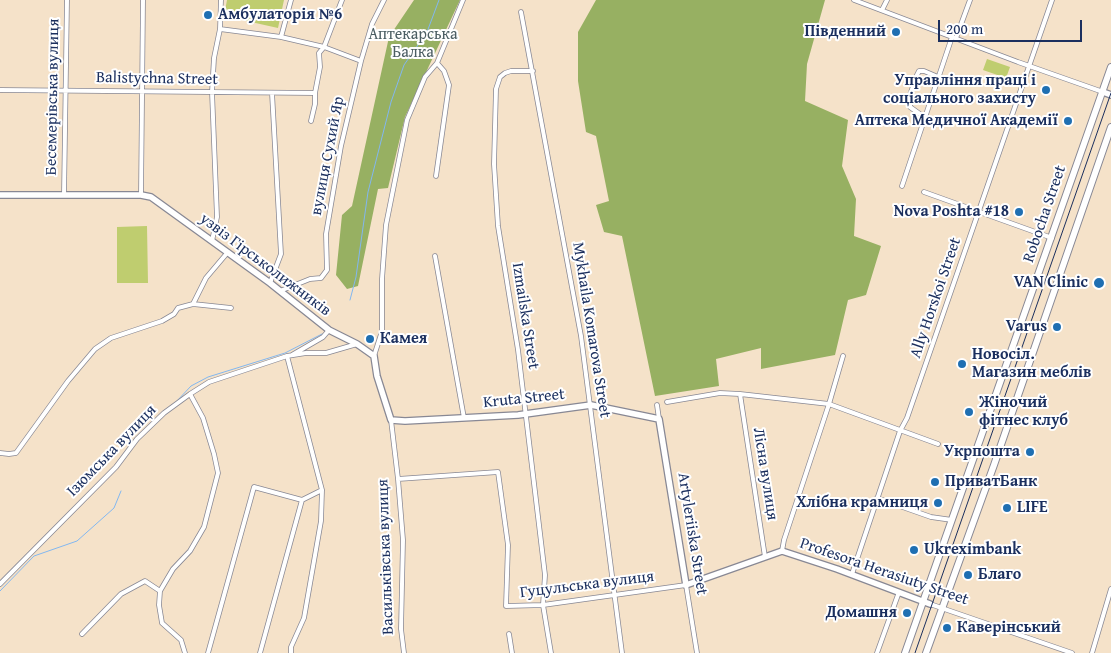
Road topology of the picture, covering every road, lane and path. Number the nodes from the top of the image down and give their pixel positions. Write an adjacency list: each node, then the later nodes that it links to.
1 (67, 0): 25 (street, Бесемерівська вулиця)
2 (142, 0): 26 (street)
3 (221, 0): 14 (street)
4 (291, 0): 15 (street)
5 (342, 0): 17 (street)
6 (384, 0): 18 (street, вулиця Сухий Яр)
7 (464, 0): 19 (street, Васильківська вулиця)
8 (854, 0): 12 (street)
9 (887, 0): 12 (street)
10 (970, 0): 16 (street)
11 (1052, 0): 20 (street, Ally Horskoi Street)
12 (882, 10): 16 (street)
13 (521, 12): 22 (street, Mykhaila Komarova Street)
14 (220, 29): 15 (street); 27 (street)
15 (281, 37): 17 (street)
16 (954, 38): 20 (street); 23 (street)
17 (324, 47): 18 (street); 30 (street)
18 (361, 61): 47 (street, вулиця Сухий Яр)
19 (437, 63): 35 (street); 53 (street, Васильківська вулиця)
20 (1028, 66): 29 (street); 41 (street, Ally Horskoi Street)
21 (1111, 67): 29 (main road, Robocha Street)
22 (533, 71): 59 (street, Mykhaila Komarova Street); 61 (street, Izmailska Street)
23 (938, 77): 32 (street); 32 (street)
24 (0, 90): 25 (street, Balistychna Street)
25 (65, 90): 26 (street, Balistychna Street); 39 (street, Бесемерівська вулиця)
26 (141, 92): 27 (street, Balistychna Street); 40 (street)
27 (212, 92): 28 (street, Balistychna Street); 43 (street)
28 (272, 92): 30 (street, Balistychna Street); 46 (street)
29 (1103, 92): 31 (street); 42 (main road, Robocha Street)
30 (315, 93): 33 (street)
31 (1111, 95)
32 (924, 117): 36 (street)
33 (310, 121)
34 (1111, 127): 86 (main road, Robocha Street)
35 (436, 176)
36 (902, 186)
37 (924, 192): 41 (street)
38 (0, 195): 39 (street)
39 (64, 195): 40 (street)
40 (141, 195): 43 (street, узвіз Гірськолижників)
41 (979, 212): 42 (street); 65 (street, Ally Horskoi Street)
42 (1052, 238): 69 (main road, Robocha Street)
43 (212, 241): 44 (street, узвіз Гірськолижників)
44 (228, 252): 46 (street, узвіз Гірськолижників); 48 (street)
45 (436, 256): 62 (street)
46 (270, 283): 47 (street, узвіз Гірськолижників)
47 (280, 291): 50 (street, узвіз Гірськолижників)
48 (193, 304): 49 (street); 68 (street)
49 (231, 308)
50 (329, 330): 51 (street, узвіз Гірськолижників); 52 (street, Ізюмська вулиця)
51 (358, 344): 52 (street, Ізюмська вулиця); 53 (street, узвіз Гірськолижників)
52 (289, 355): 55 (street, Ізюмська вулиця); 71 (street)
53 (374, 356): 64 (street, Васильківська вулиця)
54 (843, 356): 58 (street)
55 (190, 394): 78 (street, Ізюмська вулиця); 81 (street)
56 (740, 394): 57 (street); 58 (street); 76 (street, Лісна вулиця)
57 (668, 402)
58 (829, 404): 65 (street); 75 (street)
59 (591, 405): 61 (street, Kruta Street); 63 (street, Kruta Street); 83 (street, Mykhaila Komarova Street)
60 (656, 405): 63 (street)
61 (527, 414): 62 (street, Kruta Street); 85 (street, Izmailska Street)
62 (464, 418): 64 (street, Kruta Street)
63 (659, 419): 79 (street, Artyleriiska Street)
64 (391, 420): 70 (street, Васильківська вулиця)
65 (900, 431): 66 (street); 72 (street, Ally Horskoi Street)
66 (938, 444)
67 (950, 448): 69 (street)
68 (0, 453)
69 (974, 457): 74 (main road, Robocha Street)
70 (398, 479): 85 (street, Гуцульська вулиця); 93 (street, Васильківська вулиця)
71 (322, 490): 73 (street); 92 (street)
72 (877, 498): 74 (street); 77 (street, Ally Horskoi Street)
73 (302, 500): 90 (street); 91 (street)
74 (952, 520): 84 (main road, Robocha Street)
75 (782, 551): 76 (street, Profesora Herasiuty Street); 77 (street, Profesora Herasiuty Street)
76 (765, 557): 79 (street, Profesora Herasiuty Street)
77 (852, 574): 82 (street, Profesora Herasiuty Street)
78 (0, 584)
79 (686, 585): 83 (street, Гуцульська вулиця); 97 (street, Artyleriiska Street)
80 (1111, 588): 102 (street)
81 (160, 591): 87 (street); 89 (street)
82 (899, 592): 84 (street, Profesora Herasiuty Street); 98 (street)
83 (614, 596): 85 (street, Гуцульська вулиця); 96 (street, Mykhaila Komarova Street)
84 (927, 602): 86 (street, Profesora Herasiuty Street); 99 (main road, Robocha Street)
85 (543, 605): 95 (street, Izmailska Street)
86 (943, 608): 100 (main road, Robocha Street); 101 (street, Profesora Herasiuty Street)
87 (82, 634)
88 (509, 634): 94 (street)
89 (185, 653)
90 (208, 653)
91 (260, 653)
92 (291, 653)
93 (404, 653)
94 (512, 653)
95 (551, 653)
96 (622, 653)
97 (697, 653)
98 (877, 653)
99 (905, 653)
100 (926, 653)
101 (1072, 653)
102 (1092, 653)

